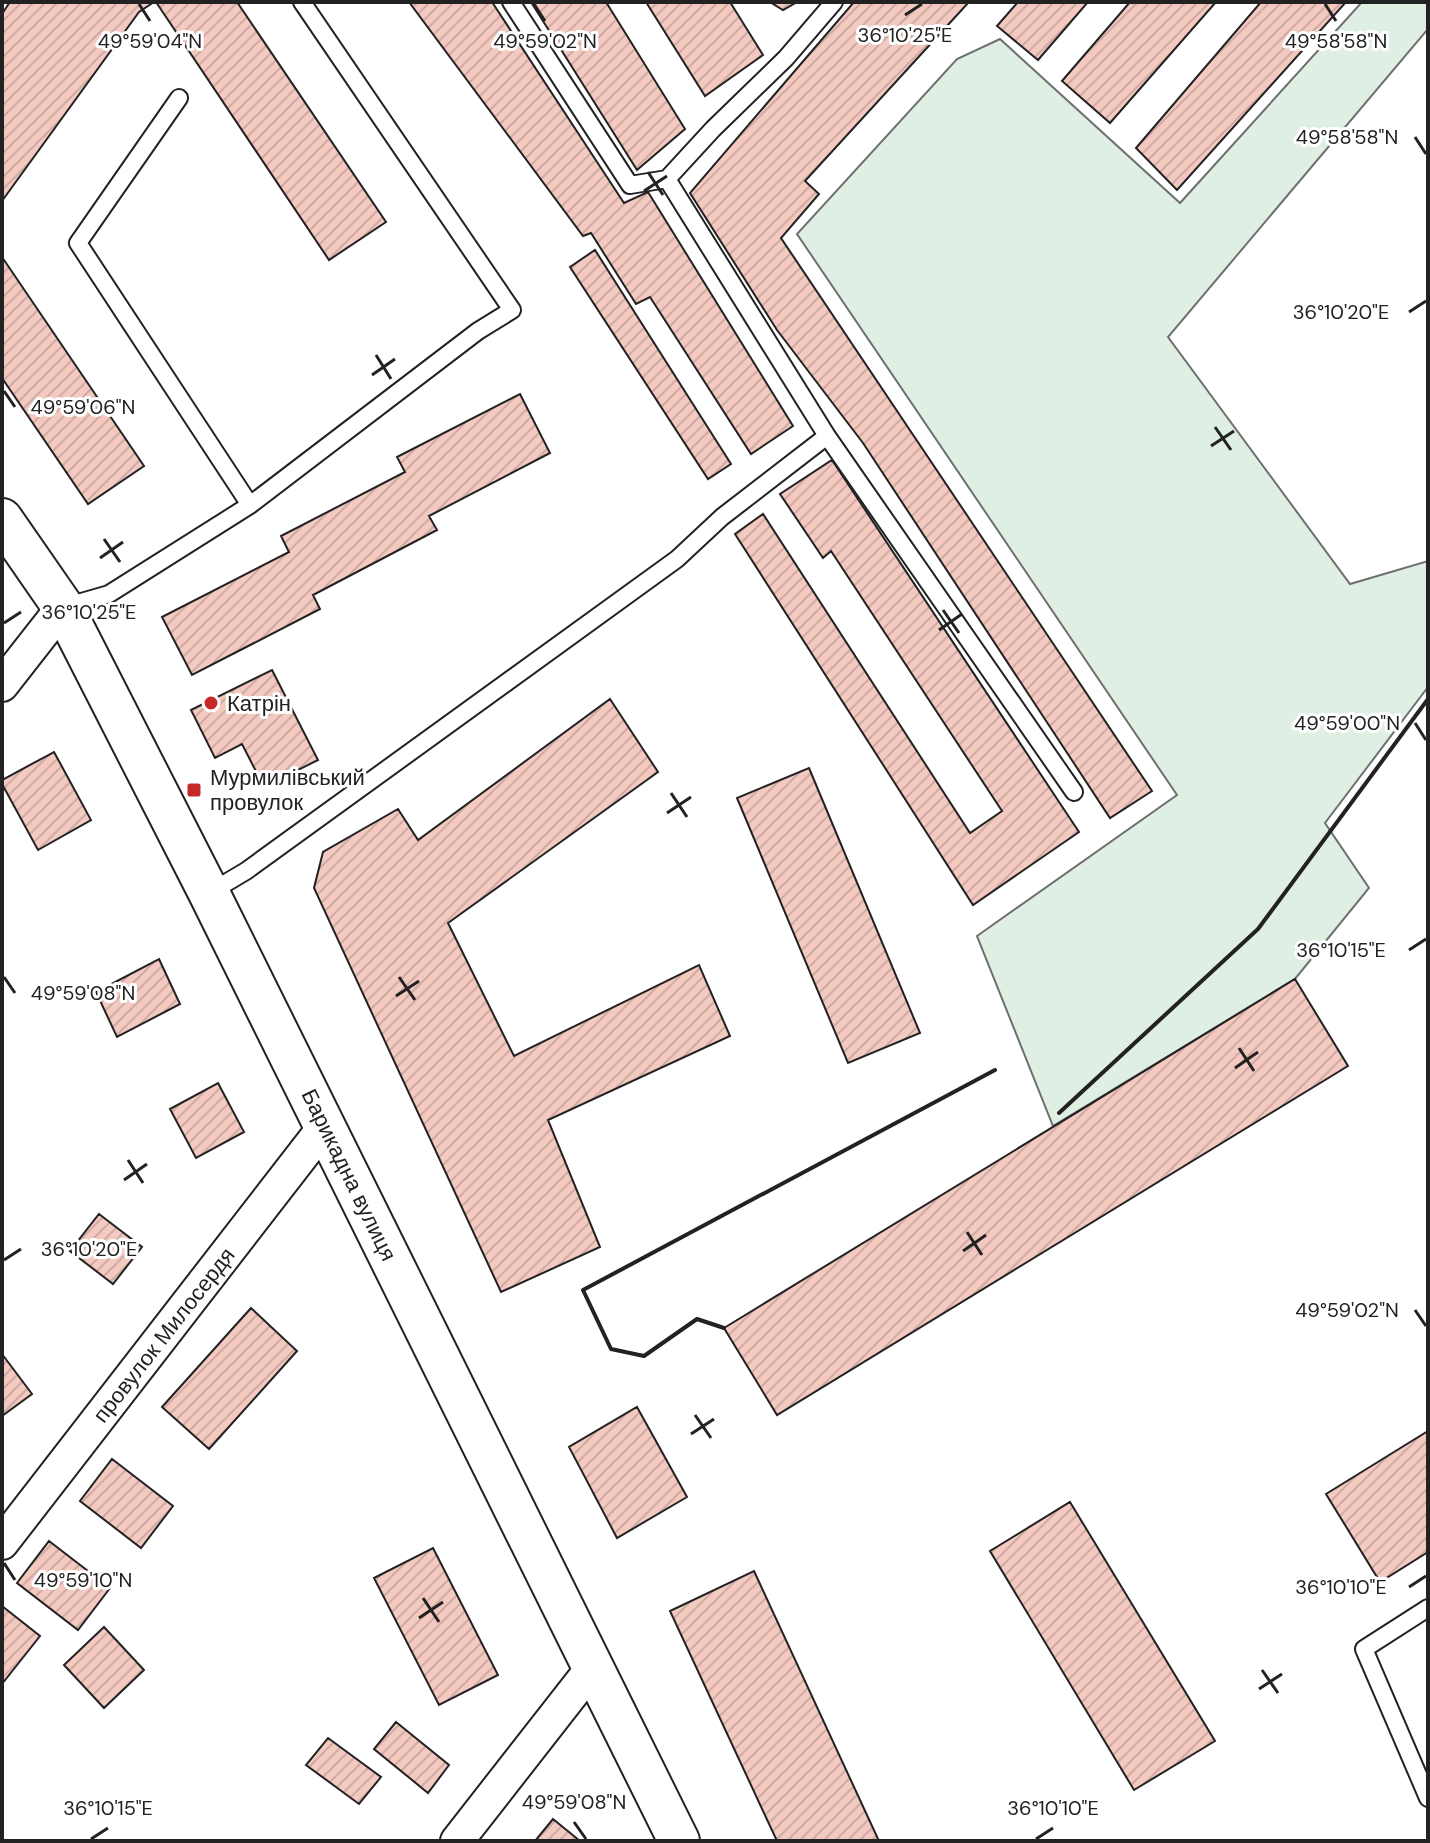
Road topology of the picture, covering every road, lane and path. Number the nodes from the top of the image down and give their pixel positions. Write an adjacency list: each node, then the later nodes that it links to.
1 (302, 2): 7 (lane)
2 (511, 2): 5 (lane)
3 (834, 2): 5 (lane)
4 (179, 98): 7 (lane)
5 (667, 179): 6 (lane)
6 (827, 436): 11 (lane); 12 (lane)
7 (250, 505): 9 (lane)
8 (2, 519): 9 (street, Барикадна вулиця)
9 (63, 607): 10 (street); 12 (street, Барикадна вулиця)
10 (2, 685)
11 (1074, 792)
12 (209, 893): 13 (street, Барикадна вулиця)
13 (325, 1126): 14 (street, провулок Милосердя); 16 (street, Барикадна вулиця)
14 (2, 1543)
15 (1428, 1608): 17 (lane)
16 (593, 1667): 18 (street); 19 (street, Барикадна вулиця)
17 (1428, 1798)
18 (457, 1841)
19 (679, 1841)

